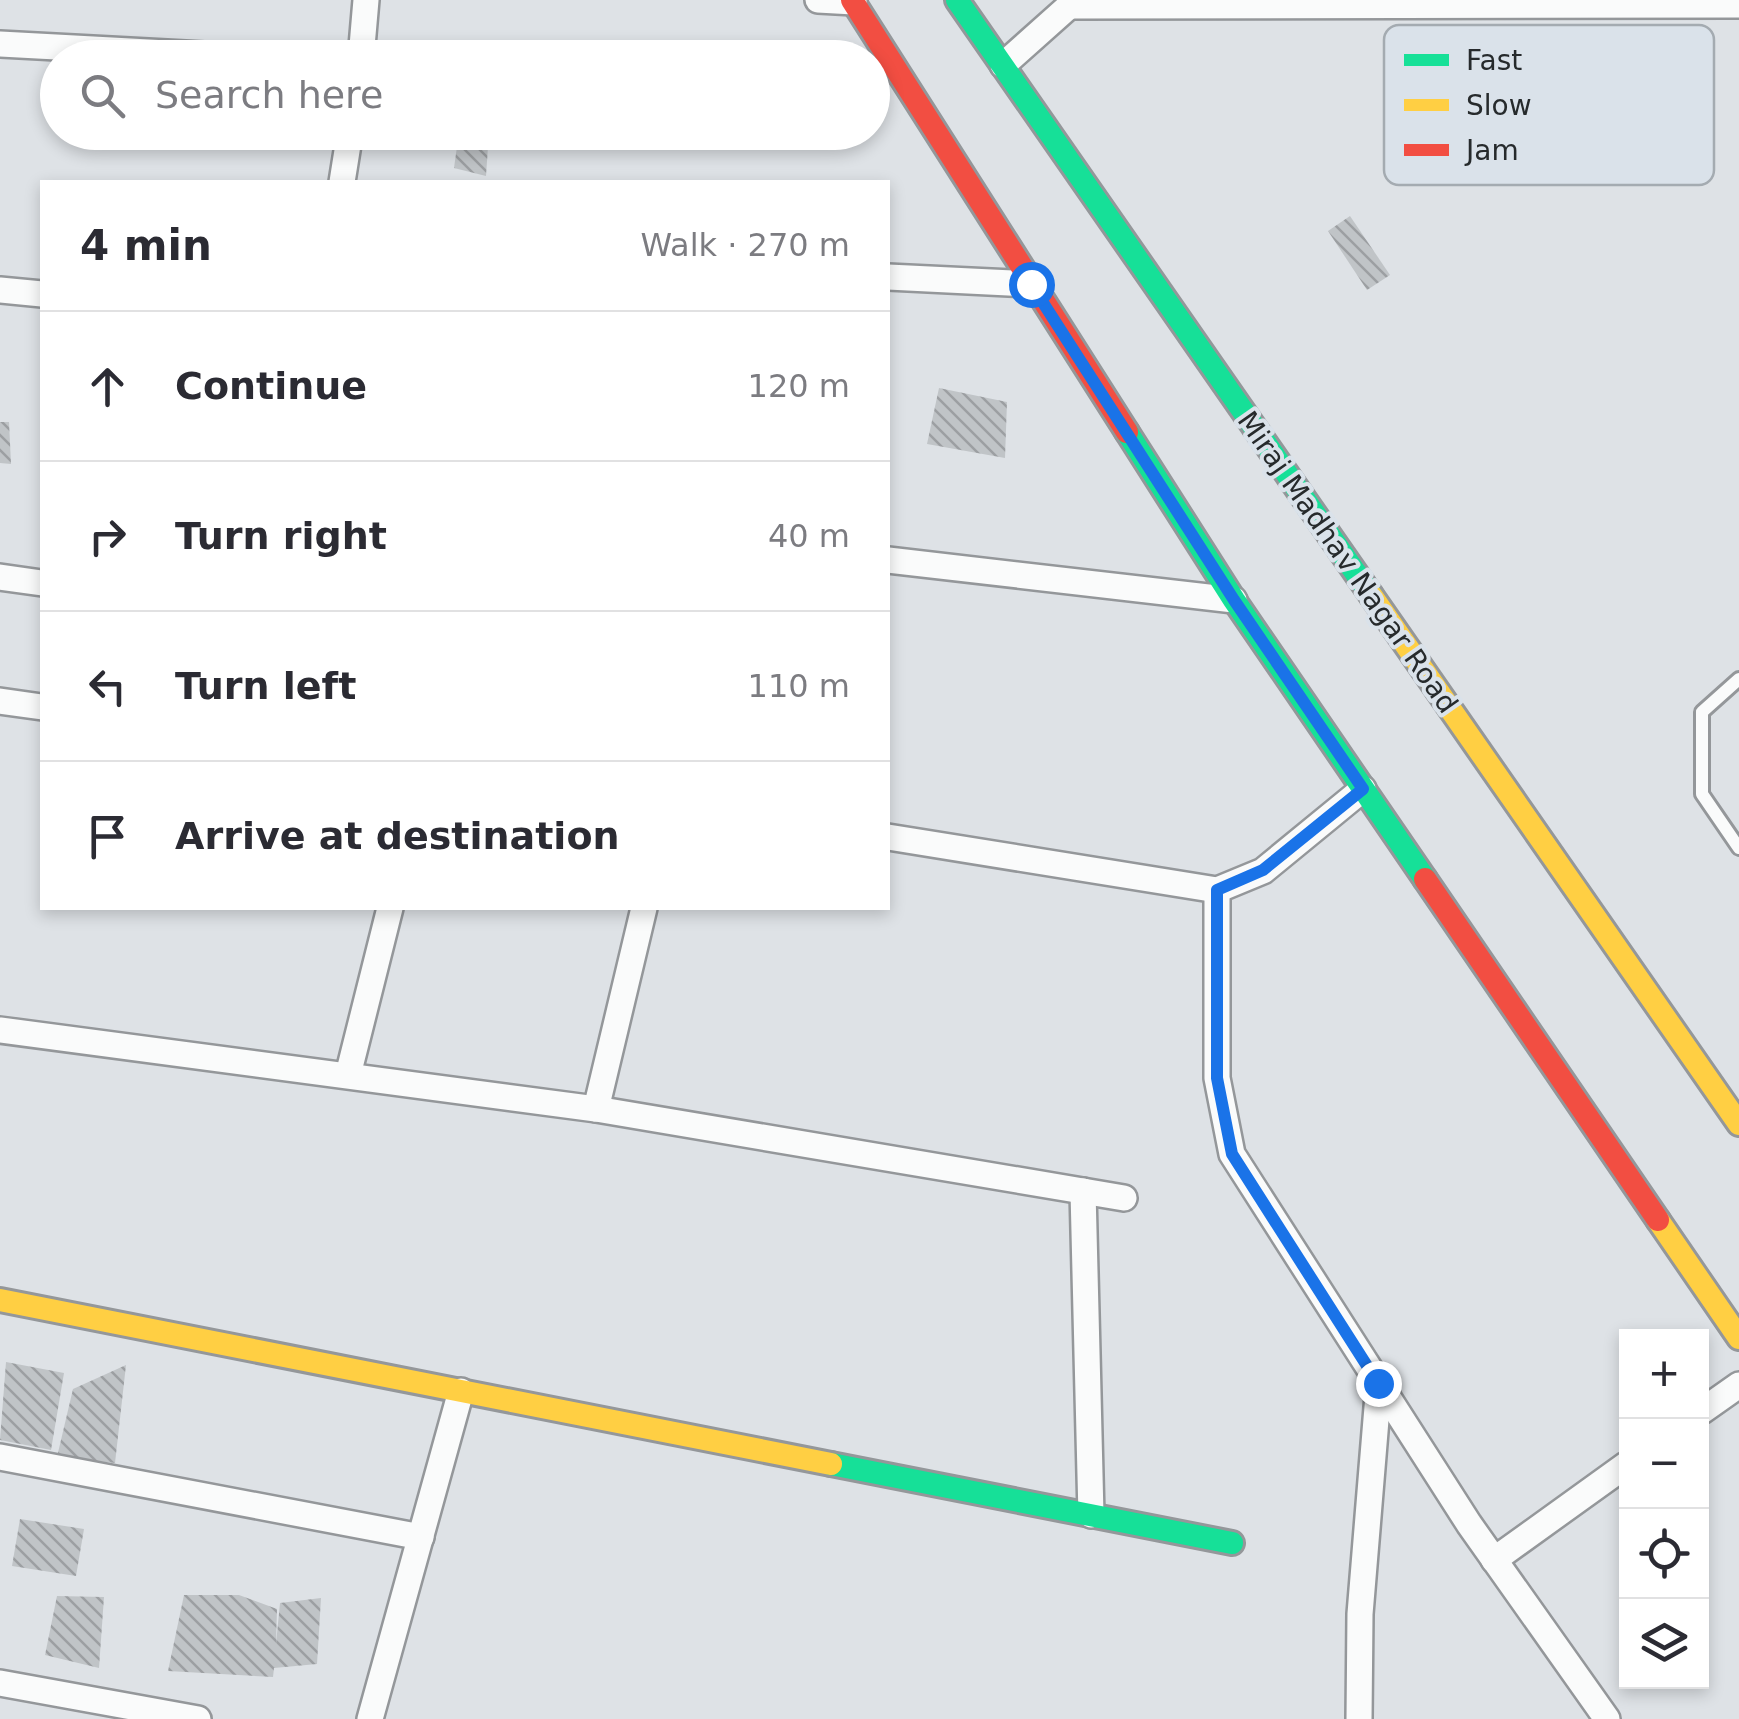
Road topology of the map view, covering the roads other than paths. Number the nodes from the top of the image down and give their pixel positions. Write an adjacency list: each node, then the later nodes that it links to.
1 (366, 0): 7 (street)
2 (818, 0): 4 (street)
3 (958, 0): 12 (street, Miraj Madhav Nagar Road)
4 (853, 1): 8 (street)
5 (1072, 3): 6 (street); 12 (street)
6 (1739, 5)
7 (363, 40)
8 (878, 40)
9 (0, 44): 10 (street)
10 (40, 46)
11 (890, 60): 16 (street)
12 (1003, 65): 35 (street, Miraj Madhav Nagar Road)
13 (347, 150): 14 (street)
14 (342, 180)
15 (890, 277): 16 (street)
16 (1031, 284): 22 (street)
17 (0, 290): 18 (street)
18 (40, 294)
19 (890, 560): 22 (street)
20 (0, 577): 21 (street)
21 (40, 583)
22 (1234, 600): 26 (street)
23 (1739, 679): 28 (lane)
24 (0, 700): 25 (street)
25 (40, 707)
26 (1363, 789): 29 (street); 39 (street)
27 (890, 837): 29 (street)
28 (1739, 848)
29 (1217, 890): 40 (street)
30 (390, 910): 33 (street)
31 (644, 910): 34 (street)
32 (0, 1030): 33 (street)
33 (348, 1076): 34 (street)
34 (596, 1108): 36 (street)
35 (1739, 1124)
36 (1083, 1191): 37 (street); 46 (street)
37 (1124, 1198)
38 (0, 1300): 42 (street)
39 (1739, 1338)
40 (1378, 1383): 49 (street); 54 (street)
41 (1739, 1384): 43 (street)
42 (461, 1391): 46 (street); 47 (street)
43 (1709, 1407)
44 (0, 1456): 47 (street)
45 (1619, 1470): 49 (street)
46 (1092, 1515): 48 (street)
47 (421, 1536): 53 (street)
48 (1232, 1543)
49 (1494, 1560): 55 (street)
50 (0, 1683): 51 (street)
51 (132, 1713): 52 (street)
52 (198, 1719)
53 (370, 1719)
54 (1360, 1719)
55 (1607, 1719)

